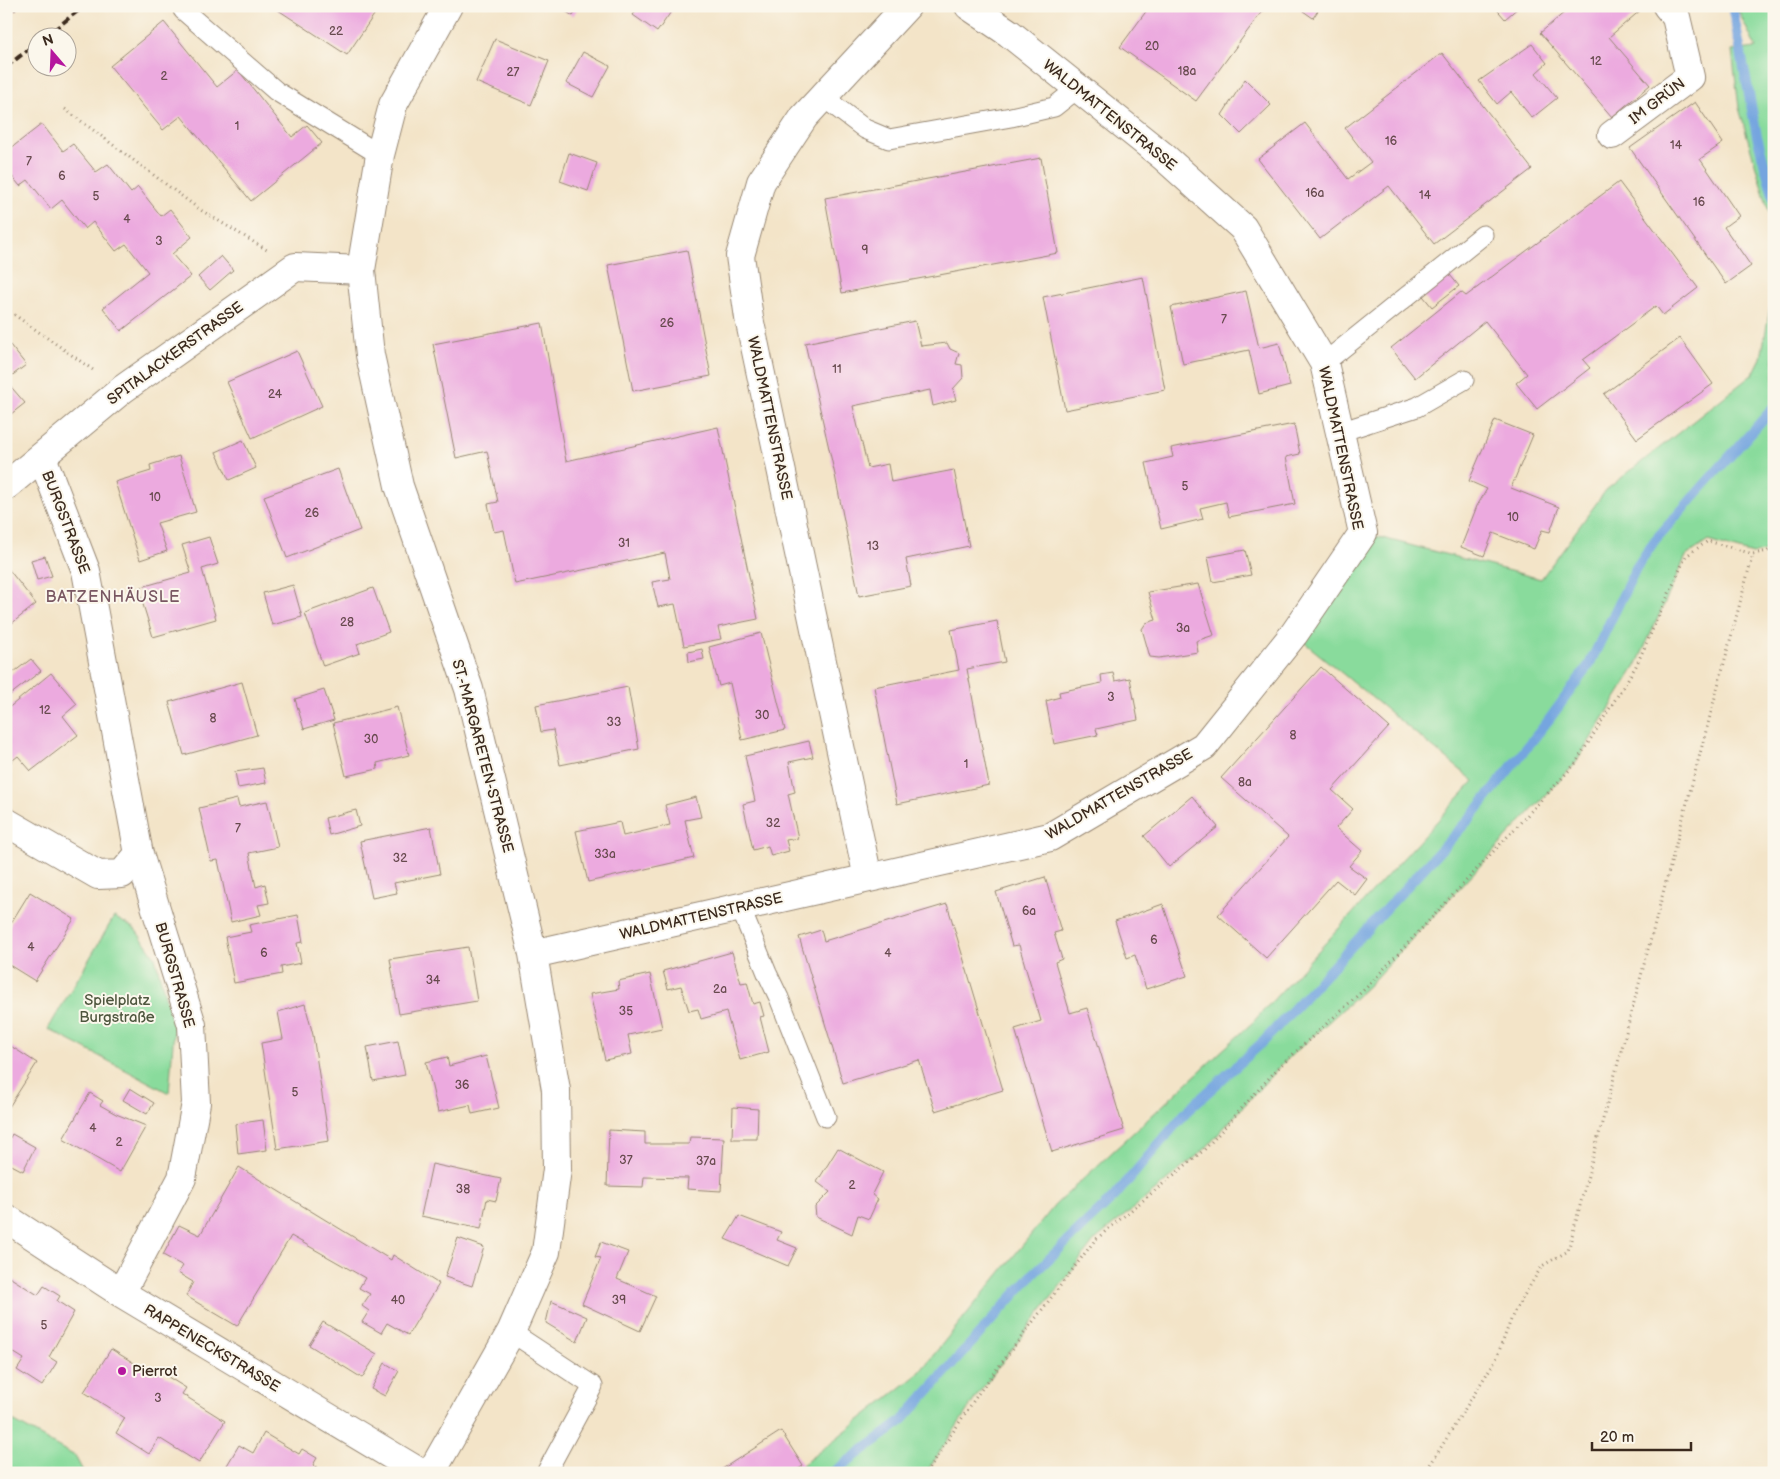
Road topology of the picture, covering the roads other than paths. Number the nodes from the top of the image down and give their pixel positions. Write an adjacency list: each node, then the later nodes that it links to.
1 (448, 6): 9 (street, ST.-MARGARETEN-STRASSE)
2 (908, 6): 7 (street, WALDMATTENSTRASSE)
3 (969, 6): 6 (street, WALDMATTENSTRASSE)
4 (1667, 6): 8 (street, IM GRÜN)
5 (183, 10): 9 (lane)
6 (1078, 88): 7 (lane); 12 (street, WALDMATTENSTRASSE)
7 (823, 97): 19 (street, WALDMATTENSTRASSE)
8 (1612, 135)
9 (380, 156): 11 (street, ST.-MARGARETEN-STRASSE)
10 (1483, 235): 12 (lane)
11 (361, 270): 15 (street, SPITALACKERSTRASSE); 21 (street, ST.-MARGARETEN-STRASSE)
12 (1324, 363): 14 (street, WALDMATTENSTRASSE)
13 (1464, 380): 14 (lane)
14 (1340, 432): 19 (street, WALDMATTENSTRASSE)
15 (42, 457): 16 (street, SPITALACKERSTRASSE); 18 (street, BURGSTRASSE)
16 (6, 486)
17 (6, 822): 18 (street)
18 (139, 854): 24 (street, BURGSTRASSE)
19 (868, 878): 20 (street, WALDMATTENSTRASSE)
20 (740, 907): 21 (street, WALDMATTENSTRASSE); 22 (lane)
21 (533, 954): 25 (street, ST.-MARGARETEN-STRASSE)
22 (826, 1117)
23 (6, 1218): 24 (street, RAPPENECKSTRASSE)
24 (121, 1293): 26 (street, RAPPENECKSTRASSE)
25 (511, 1332): 27 (street, ST.-MARGARETEN-STRASSE); 28 (lane)
26 (421, 1473)
27 (431, 1473)
28 (546, 1473)

